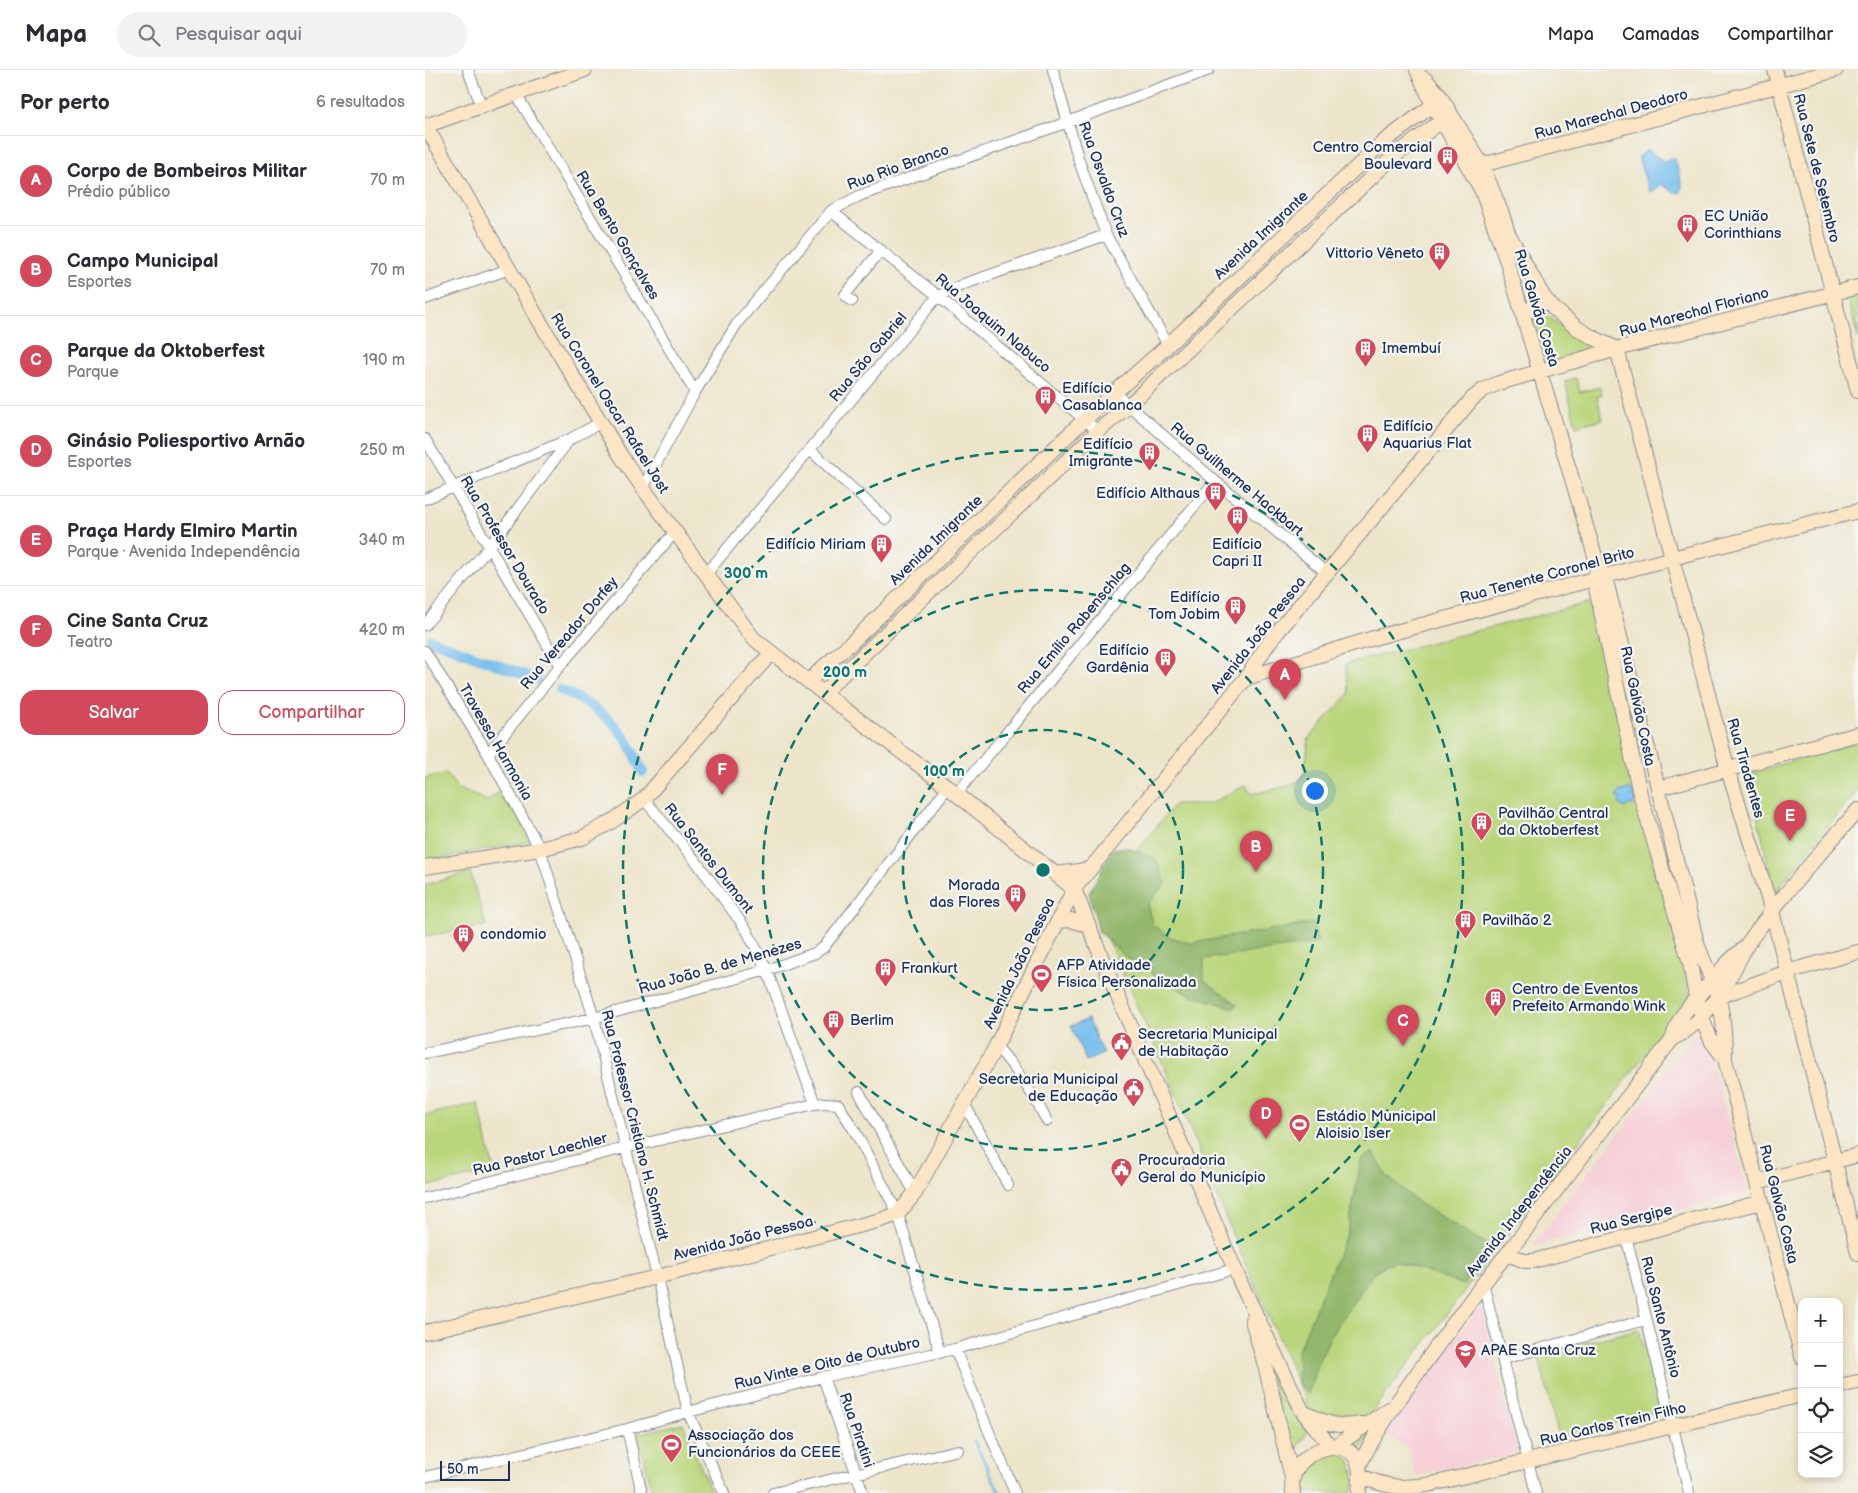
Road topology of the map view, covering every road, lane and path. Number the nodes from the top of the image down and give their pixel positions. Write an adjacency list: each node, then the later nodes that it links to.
1 (468, 70): 11 (street)
2 (585, 70): 9 (street)
3 (1053, 70): 13 (street, Rua Osvaldo Cruz)
4 (1209, 70): 13 (street, Rua Rio Branco)
5 (1417, 70): 10 (street, Rua Galvão Costa)
6 (1775, 70): 8 (street, Rua Sete de Setembro)
7 (1836, 70): 8 (street, Rua Marechal Deodoro)
8 (1779, 85): 15 (street, Rua Marechal Deodoro); 22 (street, Rua Sete de Setembro)
9 (516, 94): 11 (street); 32 (street, Rua Bento Gonçalves)
10 (1439, 104): 12 (street, Rua Galvão Costa); 15 (street, Rua Galvão Costa); 28 (street, Avenida Imigrante)
11 (481, 105): 14 (street)
12 (1443, 120): 27 (street, Rua Galvão Costa); 34 (street)
13 (1068, 122): 16 (street, Rua Rio Branco); 18 (street, Rua Osvaldo Cruz)
14 (425, 126): 20 (street, Rua Coronel Oscar Rafael Jost)
15 (1482, 165): 17 (street, Rua Galvão Costa)
16 (831, 211): 19 (street, Rua Joaquim Nabuco); 32 (street, Rua Rio Branco)
17 (1508, 233): 26 (street, Rua Galvão Costa); 27 (street)
18 (1106, 235): 23 (street, Rua São Gabriel); 28 (street, Rua Osvaldo Cruz)
19 (881, 250): 23 (street, Rua Joaquim Nabuco); 25 (street)
20 (509, 269): 24 (street); 36 (street, Rua Coronel Oscar Rafael Jost)
21 (1858, 287): 22 (street, Rua Marechal Floriano)
22 (1833, 293): 29 (street, Rua Marechal Floriano); 31 (street, Rua Sete de Setembro)
23 (938, 296): 35 (street, Rua Joaquim Nabuco); 40 (street, Rua São Gabriel)
24 (425, 299)
25 (852, 301)
26 (1553, 308): 27 (street); 29 (street, Rua Galvão Costa)
27 (1523, 312): 30 (street, Rua Galvão Costa)
28 (1168, 345): 33 (street, Avenida Imigrante)
29 (1617, 349): 30 (street, Rua Marechal Floriano); 49 (street, Rua Tiradentes)
30 (1540, 372): 51 (street, Avenida João Pessoa); 52 (street, Rua Galvão Costa)
31 (1858, 391)
32 (695, 392): 43 (street, Rua Rio Branco)
33 (1115, 393): 34 (street); 35 (street, Avenida Imigrante)
34 (1128, 406): 37 (street); 41 (street, Rua Guilherme Hackbart)
35 (1084, 420): 37 (street); 55 (street, Avenida Imigrante)
36 (601, 423): 39 (street); 43 (street, Rua Coronel Oscar Rafael Jost)
37 (1098, 431): 58 (street)
38 (425, 439): 42 (street, Rua Professor Dourado)
39 (570, 439): 42 (street); 48 (street)
40 (810, 450): 46 (street); 50 (street, Rua São Gabriel)
41 (1215, 481): 51 (street, Rua Guilherme Hackbart); 68 (street, Rua Emílio Rabenschlag)
42 (454, 488): 44 (street); 48 (street, Rua Professor Dourado)
43 (643, 488): 47 (street, Rua Coronel Oscar Rafael Jost)
44 (425, 499)
45 (1858, 512): 49 (street, Rua Tenente Coronel Brito)
46 (886, 520)
47 (675, 532): 50 (street, Rua Coronel Oscar Rafael Jost); 60 (street, Rua Vereador Dorfey)
48 (489, 547): 53 (street); 60 (street, Rua Professor Dourado)
49 (1673, 558): 52 (street, Rua Tenente Coronel Brito); 66 (street, Rua Tiradentes)
50 (706, 574): 57 (street, Rua Coronel Oscar Rafael Jost)
51 (1328, 574): 54 (street, Avenida João Pessoa)
52 (1599, 574): 59 (street, Rua Tenente Coronel Brito); 67 (street, Rua Galvão Costa); 69 (street, Rua Galvão Costa)
53 (425, 624)
54 (1270, 641): 59 (street); 61 (street, Avenida João Pessoa)
55 (850, 644): 58 (street); 62 (street, Avenida Imigrante)
56 (425, 651): 65 (street, Travessa Harmonia)
57 (771, 653): 62 (street, Rua Coronel Oscar Rafael Jost); 70 (street)
58 (863, 656): 63 (street)
59 (1293, 662): 61 (street, Rua Tenente Coronel Brito)
60 (560, 666): 65 (street, Rua Vereador Dorfey)
61 (1246, 678): 74 (street, Avenida João Pessoa)
62 (809, 682): 63 (street, Rua Coronel Oscar Rafael Jost)
63 (823, 694): 68 (street, Rua Coronel Oscar Rafael Jost)
64 (1858, 734): 66 (street)
65 (488, 754): 72 (street, Travessa Harmonia)
66 (1728, 770): 67 (street); 77 (street, Rua Tiradentes)
67 (1659, 788): 69 (street, Rua Galvão Costa); 84 (street, Rua Galvão Costa)
68 (952, 791): 75 (street, Rua Coronel Oscar Rafael Jost); 82 (street, Rua João B. de Menezes)
69 (1640, 794): 85 (street, Rua Galvão Costa)
70 (644, 799): 72 (street); 82 (street, Rua Santos Dumont)
71 (1858, 810): 77 (street, Avenida Independência)
72 (540, 850): 73 (street); 88 (street, Rua Professor Cristiano H. Schmidt)
73 (425, 867)
74 (1089, 870): 75 (street); 76 (street, Avenida João Pessoa); 79 (street)
75 (1055, 874): 76 (street, Rua Coronel Oscar Rafael Jost)
76 (1074, 889): 78 (street, Avenida João Pessoa); 79 (street, Rua Coronel Oscar Rafael Jost)
77 (1771, 911): 80 (street, Avenida Independência); 83 (street, Rua Tiradentes)
78 (1058, 921): 79 (street); 90 (street, Avenida João Pessoa)
79 (1087, 922): 109 (street, Rua Coronel Oscar Rafael Jost)
80 (1746, 947): 84 (street, Avenida Independência); 86 (street, Avenida Independência)
81 (1858, 952): 83 (street)
82 (767, 970): 88 (street, Rua João B. de Menezes); 94 (street, Rua Santos Dumont)
83 (1787, 972): 86 (street); 99 (street, Rua Tiradentes)
84 (1711, 981): 85 (street, Avenida Independência); 86 (street, Rua Galvão Costa)
85 (1696, 997): 87 (street, Rua Galvão Costa); 89 (street, Avenida Independência)
86 (1718, 998): 87 (street, Avenida Independência); 92 (street, Rua Galvão Costa)
87 (1702, 1015): 89 (street, Avenida Independência); 92 (street, Rua Galvão Costa)
88 (594, 1018): 91 (street, Rua João B. de Menezes); 97 (street, Rua Professor Cristiano H. Schmidt)
89 (1673, 1038): 108 (street, Avenida Independência)
90 (996, 1046): 95 (street, Avenida João Pessoa); 96 (street)
91 (425, 1053)
92 (1725, 1059): 100 (street, Rua Galvão Costa)
93 (859, 1092): 102 (street)
94 (815, 1104): 97 (street, Rua Pastor Laechler); 105 (street, Rua Pastor Laechler)
95 (964, 1104): 101 (street); 102 (street, Avenida João Pessoa)
96 (1047, 1121)
97 (625, 1148): 103 (street, Rua Pastor Laechler); 110 (street, Rua Professor Cristiano H. Schmidt)
98 (1858, 1155): 99 (street)
99 (1834, 1162): 100 (street); 107 (street, Rua Tiradentes)
100 (1757, 1182): 104 (street, Rua Galvão Costa)
101 (1008, 1185)
102 (915, 1193): 105 (street, Avenida João Pessoa)
103 (425, 1198)
104 (1762, 1202): 106 (street, Rua Sergipe); 115 (street, Rua Galvão Costa)
105 (899, 1214): 110 (street, Avenida João Pessoa); 117 (street)
106 (1626, 1236): 108 (street, Rua Sergipe); 113 (street, Rua Santo Antônio)
107 (1858, 1253)
108 (1507, 1254): 111 (street, Avenida Independência)
109 (1234, 1269): 112 (street, Rua Coronel Oscar Rafael Jost); 116 (street, Rua Vinte e Oito de Outubro)
110 (657, 1277): 114 (street, Avenida João Pessoa); 126 (street, Rua Professor Cristiano H. Schmidt)
111 (1483, 1283): 118 (street); 125 (street, Avenida Independência)
112 (1242, 1286): 119 (street, Rua Coronel Oscar Rafael Jost); 120 (street, Rua Coronel Oscar Rafael Jost)
113 (1645, 1320): 118 (street); 129 (street, Rua Santo Antônio)
114 (425, 1332)
115 (1798, 1343)
116 (955, 1349): 117 (street, Rua Vinte e Oito de Outubro); 143 (street)
117 (940, 1353): 121 (street, Rua Vinte e Oito de Outubro)
118 (1503, 1359): 133 (street)
119 (1280, 1363): 120 (street); 127 (street, Rua Coronel Oscar Rafael Jost)
120 (1265, 1365): 137 (street, Rua Coronel Oscar Rafael Jost)
121 (823, 1377): 126 (street, Rua Vinte e Oito de Outubro); 135 (street, Rua Piratini)
122 (1858, 1382): 123 (street)
123 (1843, 1385)
124 (1798, 1397): 129 (street, Rua Carlos Trein Filho)
125 (1394, 1406): 128 (street, Avenida Independência); 134 (street, Avenida Independência)
126 (688, 1412): 130 (street, Rua Vinte e Oito de Outubro); 140 (street, Rua Professor Cristiano H. Schmidt)
127 (1303, 1412): 128 (street); 131 (street, Rua Coronel Oscar Rafael Jost)
128 (1365, 1424): 131 (street, Avenida Independência)
129 (1672, 1427): 133 (street, Rua Carlos Trein Filho); 148 (street, Rua Santo Antônio)
130 (627, 1429): 136 (street, Rua Vinte e Oito de Outubro); 139 (street)
131 (1333, 1446): 134 (street, Rua Coronel Oscar Rafael Jost); 137 (street, Avenida Independência)
132 (958, 1450): 135 (street)
133 (1527, 1461): 138 (street, Rua Carlos Trein Filho); 147 (street)
134 (1360, 1471): 138 (street, Rua Carlos Trein Filho); 145 (street)
135 (856, 1473): 141 (street); 142 (street, Rua Piratini)
136 (425, 1477)
137 (1292, 1478): 144 (street, Rua Coronel Oscar Rafael Jost)
138 (1431, 1484): 146 (street, Rua Carlos Trein Filho)
139 (642, 1493)
140 (724, 1493)
141 (773, 1493)
142 (863, 1493)
143 (1015, 1493)
144 (1293, 1493)
145 (1359, 1493)
146 (1418, 1493)
147 (1537, 1493)
148 (1689, 1493)

